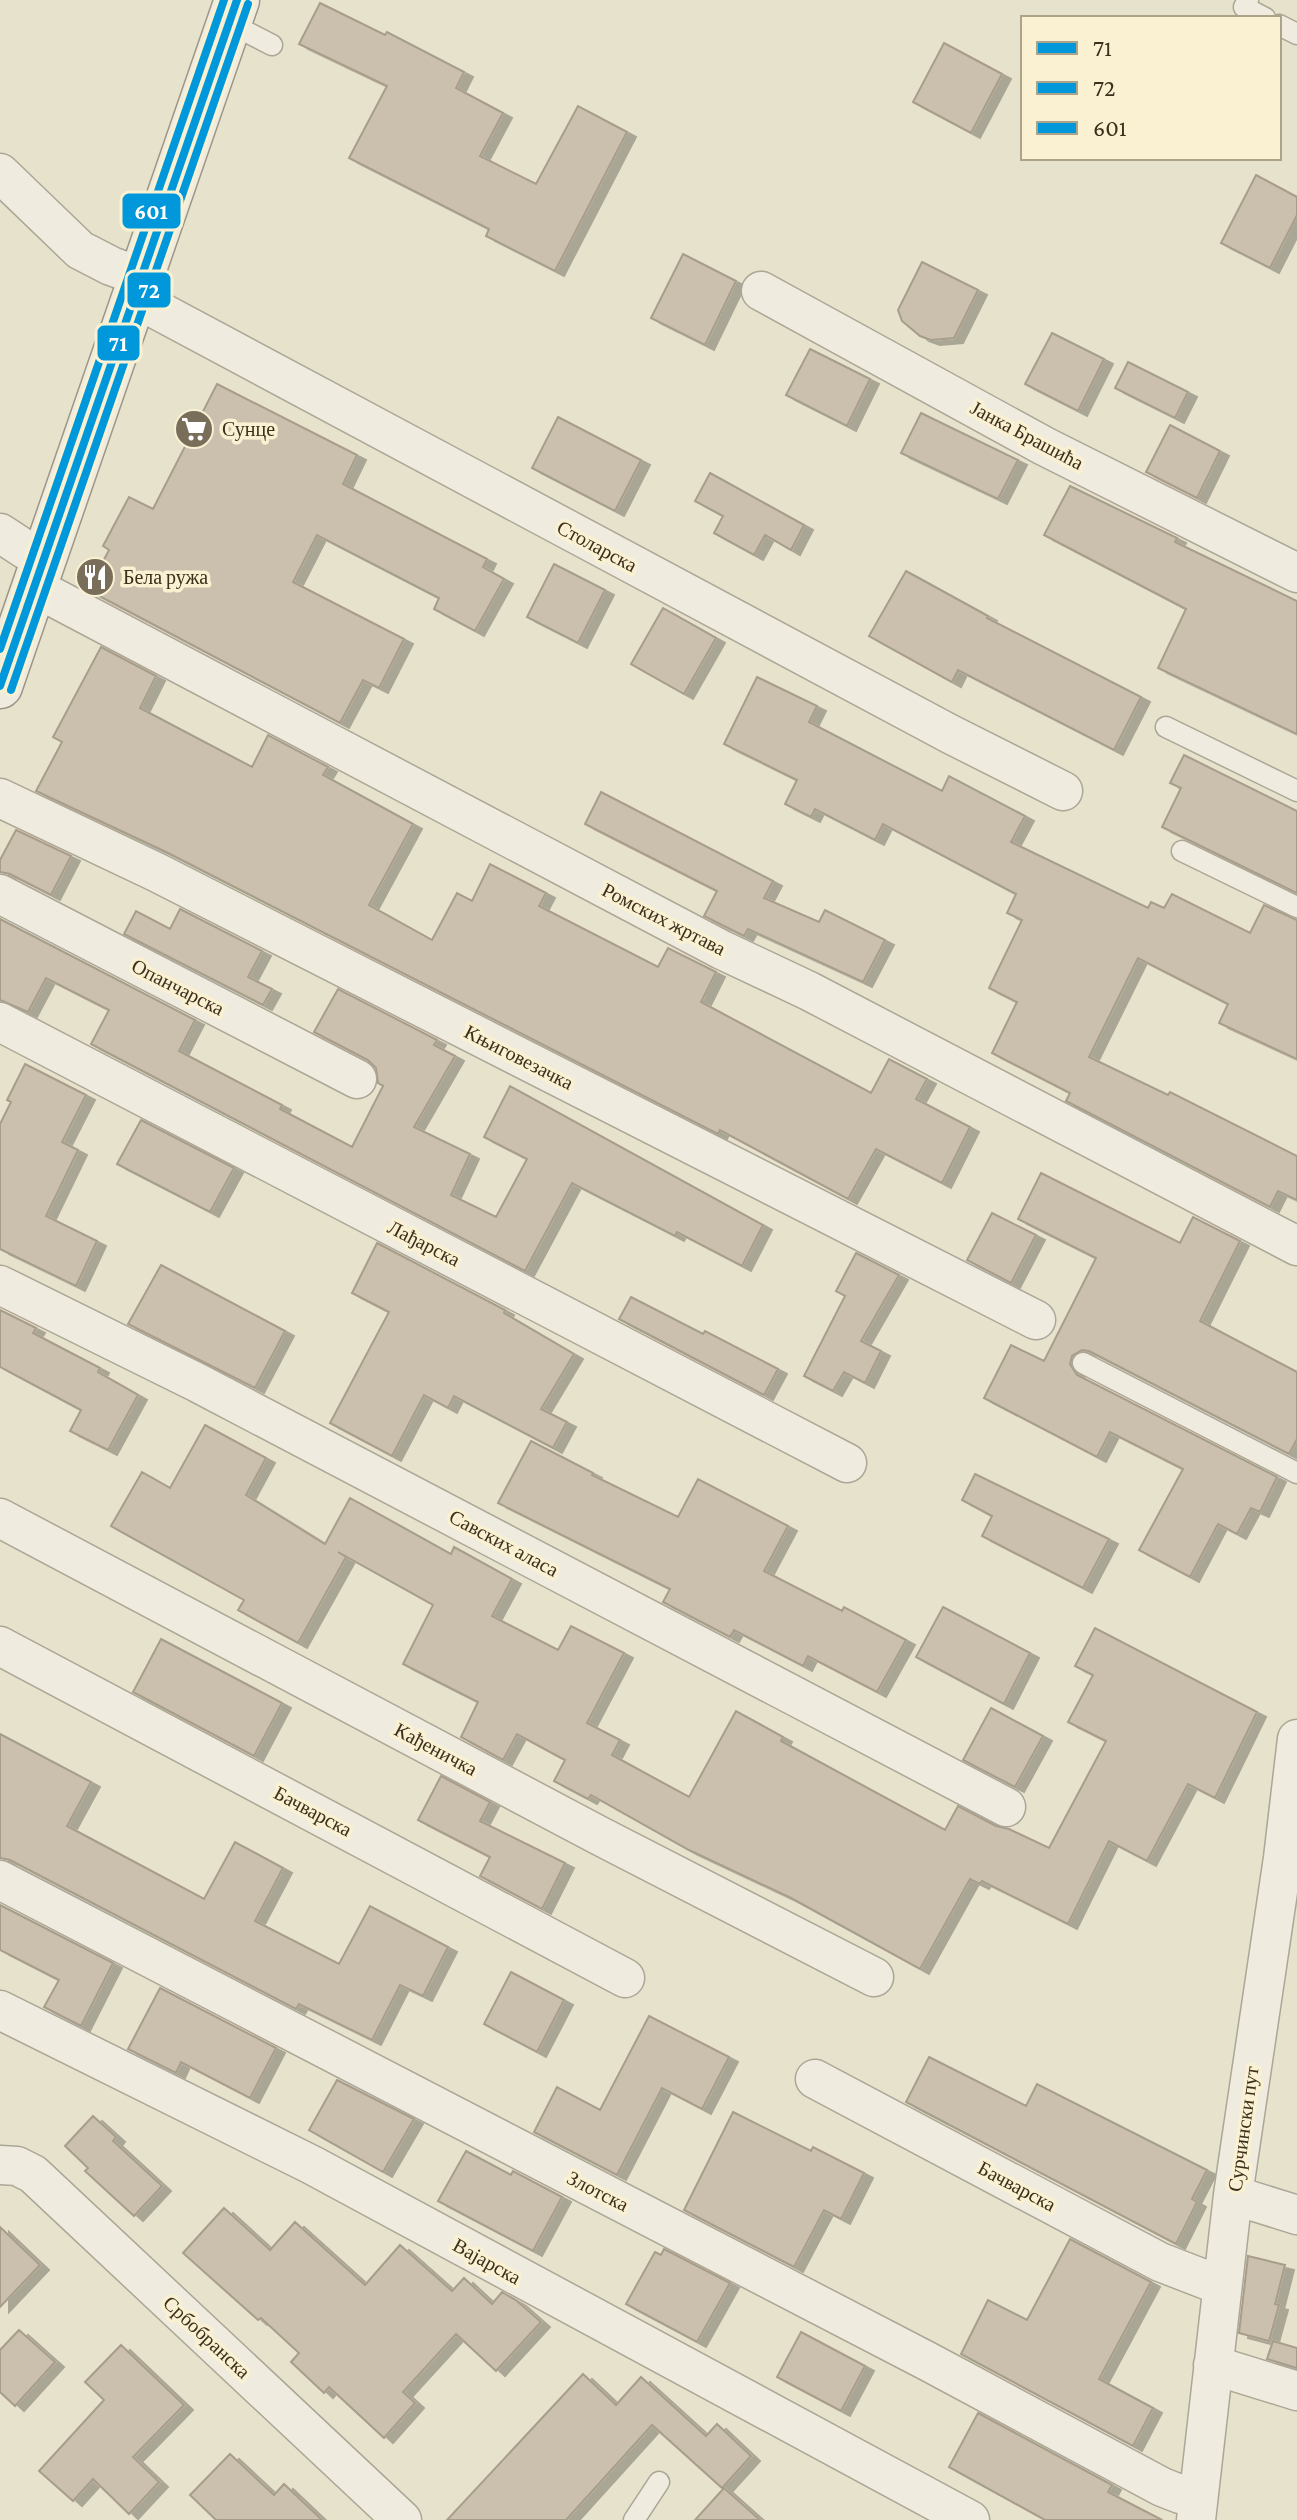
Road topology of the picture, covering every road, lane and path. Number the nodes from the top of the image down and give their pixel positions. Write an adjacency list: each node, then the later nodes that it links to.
1 (1240, 2): 3 (lane)
2 (233, 12): 4 (lane); 6 (main road)
3 (1262, 16)
4 (272, 45)
5 (0, 173): 6 (street, Столарска)
6 (137, 287): 10 (main road); 13 (street, Столарска)
7 (761, 291): 9 (street, Јанка Брашића)
8 (0, 533): 10 (street, Ромских жртава)
9 (1297, 573)
10 (38, 574): 11 (main road); 21 (street, Ромских жртава)
11 (0, 686)
12 (1166, 727): 14 (lane)
13 (1063, 791)
14 (1297, 791)
15 (0, 798): 23 (street, Књиговезачка)
16 (1182, 851): 18 (lane)
17 (0, 894): 20 (street, Опанчарска)
18 (1297, 907)
19 (0, 1022): 25 (street, Лађарска)
20 (357, 1079)
21 (1297, 1246)
22 (0, 1285): 30 (street, Савских аласа)
23 (1036, 1320)
24 (1083, 1363): 26 (lane)
25 (847, 1463)
26 (1297, 1473)
27 (0, 1518): 34 (street, Кађеничка)
28 (0, 1646): 35 (street, Бачварска)
29 (1297, 1739): 31 (street, Сурчински пут)
30 (1006, 1807)
31 (1290, 1860): 33 (street, Сурчински пут)
32 (0, 1880): 45 (street, Злотска)
33 (1282, 1973): 39 (street, Сурчински пут)
34 (874, 1977)
35 (625, 1978)
36 (0, 2010): 48 (street, Вајарска)
37 (815, 2079): 41 (street, Бачварска)
38 (3, 2165): 46 (street, Србобранска)
39 (1233, 2195): 40 (street); 41 (street, Сурчински пут)
40 (1297, 2215)
41 (1222, 2286): 42 (street, Сурчински пут)
42 (1213, 2365): 43 (street); 45 (street, Сурчински пут)
43 (1297, 2391)
44 (659, 2482): 47 (lane)
45 (1197, 2508)
46 (402, 2520)
47 (634, 2520)
48 (970, 2520)

